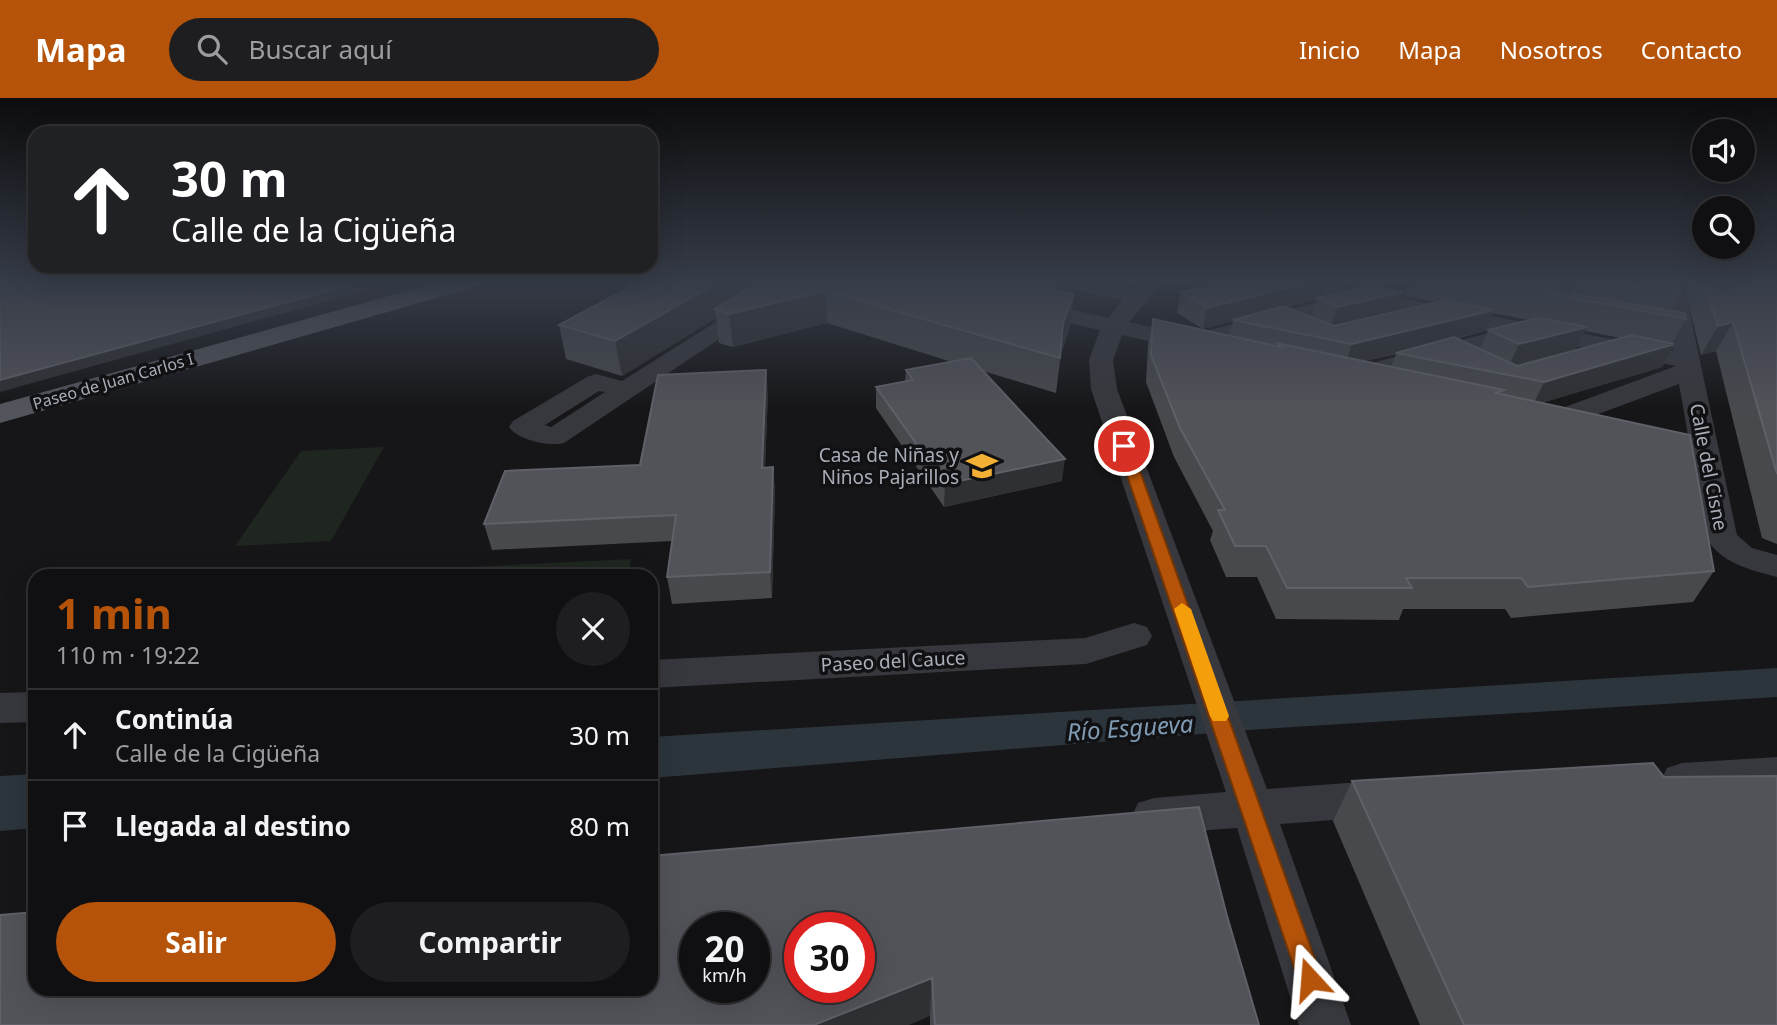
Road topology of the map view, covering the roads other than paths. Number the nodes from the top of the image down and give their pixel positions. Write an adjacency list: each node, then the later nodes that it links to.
1 (316, 324): 24 (main road, Paseo de Juan Carlos I)
2 (728, 324): 23 (street)
3 (1102, 324): 11 (street)
4 (1116, 324): 11 (street)
5 (1254, 324): 13 (street)
6 (1295, 324): 12 (street)
7 (1515, 324): 10 (street)
8 (1561, 324): 10 (street)
9 (1677, 324): 16 (street, Calle del Cisne)
10 (1548, 326): 14 (street); 15 (street)
11 (1114, 327): 13 (street); 37 (street)
12 (1315, 334)
13 (1187, 343): 17 (street)
14 (1620, 348): 16 (street); 18 (street)
15 (1448, 349): 19 (street); 21 (street)
16 (1680, 350): 26 (street); 29 (street, Calle del Cisne)
17 (1240, 354)
18 (1570, 361)
19 (1483, 366)
20 (1318, 371): 21 (street)
21 (1345, 377): 22 (street)
22 (1398, 388)
23 (625, 390)
24 (0, 414)
25 (1530, 415): 26 (street)
26 (1556, 420): 27 (street)
27 (1597, 429)
28 (1624, 435): 29 (street)
29 (1704, 453): 30 (street, Calle del Cisne)
30 (1777, 566)
31 (1133, 636): 32 (street, Paseo del Cauce)
32 (658, 674)
33 (28, 707): 34 (street)
34 (0, 708)
35 (1777, 774): 36 (street)
36 (1640, 782)
37 (1246, 790): 38 (street); 39 (street); 40 (street)
38 (1421, 796)
39 (1108, 821)
40 (1325, 1025)

